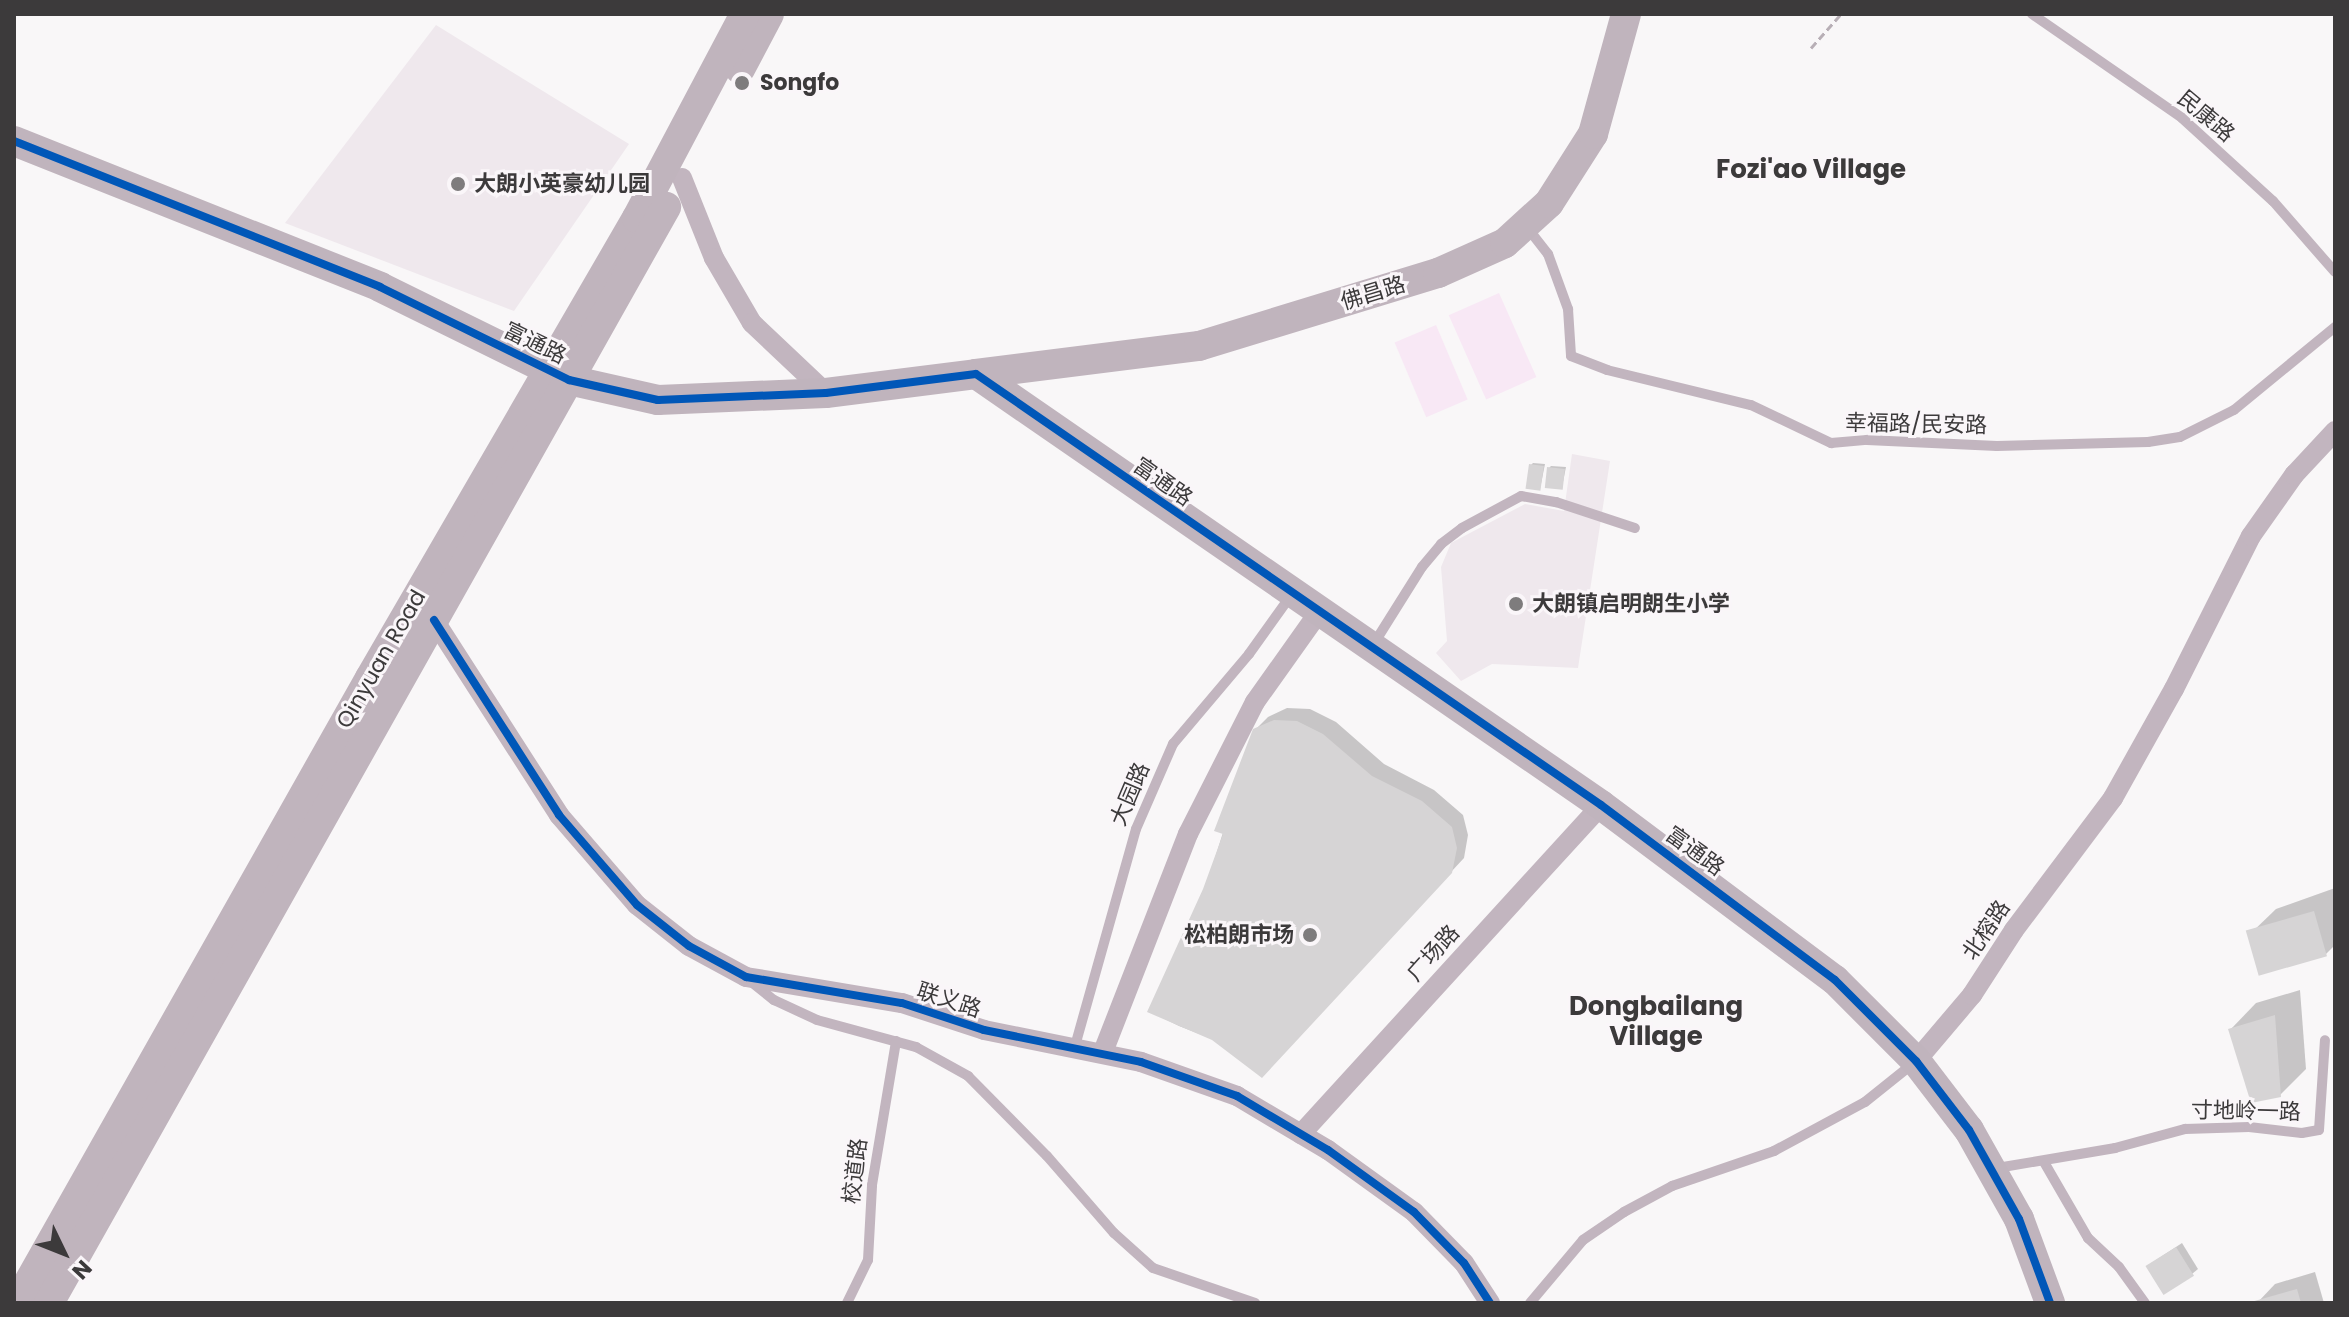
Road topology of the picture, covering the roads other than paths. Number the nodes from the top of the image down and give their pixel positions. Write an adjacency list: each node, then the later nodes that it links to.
1 (745, 14): 11 (street, Qinyuan Road)
2 (769, 14): 6 (street, Qinyuan Road)
3 (1626, 14): 7 (street, 佛昌路)
4 (2032, 14): 8 (lane, 民康路)
5 (14, 141): 11 (street, 富通路)
6 (682, 178): 11 (street, Qinyuan Road); 12 (street)
7 (1525, 224): 9 (lane, 幸福路/民安路); 10 (street, 佛昌路)
8 (2335, 272)
9 (2335, 327)
10 (976, 374): 12 (street, 富通路); 15 (street, 富通路)
11 (558, 375): 12 (street, 富通路); 17 (street, Qinyuan Road); 29 (street, Qinyuan Road)
12 (826, 393)
13 (2335, 431): 25 (street, 北榕路)
14 (1635, 528): 18 (lane)
15 (1292, 594): 16 (street, 富通路); 23 (lane, 大园路)
16 (1319, 612): 18 (street, 富通路); 24 (street)
17 (434, 620): 20 (street, 联义路); 30 (street, Qinyuan Road)
18 (1371, 649): 19 (street, 富通路)
19 (1601, 805): 25 (street, 富通路); 26 (street, 广场路)
20 (746, 977): 22 (lane); 23 (street, 联义路)
21 (2325, 1040): 27 (lane, 寸地岭一路)
22 (896, 1041): 31 (lane, 校道路); 32 (lane)
23 (1075, 1046): 24 (street, 联义路)
24 (1103, 1052): 26 (street, 联义路)
25 (1916, 1061): 28 (street, 富通路); 34 (lane, 北榕路)
26 (1301, 1134): 33 (street, 联义路)
27 (2044, 1162): 28 (lane, 寸地岭一路); 36 (lane)
28 (1991, 1169): 35 (street, 富通路)
29 (17, 1303)
30 (49, 1303)
31 (847, 1303)
32 (1255, 1303)
33 (1490, 1303)
34 (1530, 1303)
35 (2050, 1303)
36 (2145, 1303)

